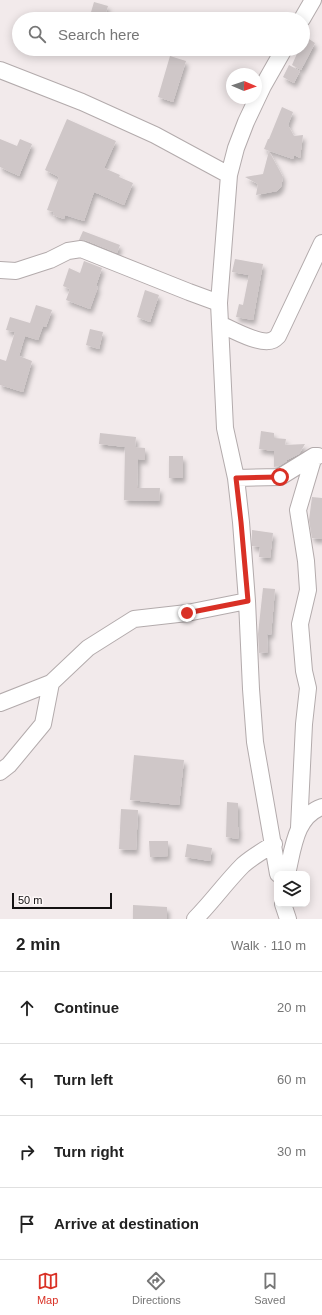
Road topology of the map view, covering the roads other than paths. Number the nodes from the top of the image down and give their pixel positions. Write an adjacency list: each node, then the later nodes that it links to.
1 (313, 0): 2 (street)
2 (306, 12)
3 (280, 56): 5 (street)
4 (0, 70): 5 (street)
5 (229, 175): 8 (street)
6 (322, 243): 9 (street)
7 (0, 270): 8 (street)
8 (219, 303): 9 (street)
9 (220, 324): 11 (street)
10 (318, 456): 11 (street); 17 (street)
11 (236, 478): 12 (street)
12 (248, 601): 13 (street); 18 (street)
13 (51, 684): 14 (street); 15 (street)
14 (0, 702)
15 (0, 772)
16 (322, 807): 17 (street)
17 (299, 828): 20 (street)
18 (274, 844): 19 (street); 22 (street)
19 (278, 871)
20 (288, 871)
21 (284, 907): 23 (street)
22 (195, 919)
23 (288, 919)

